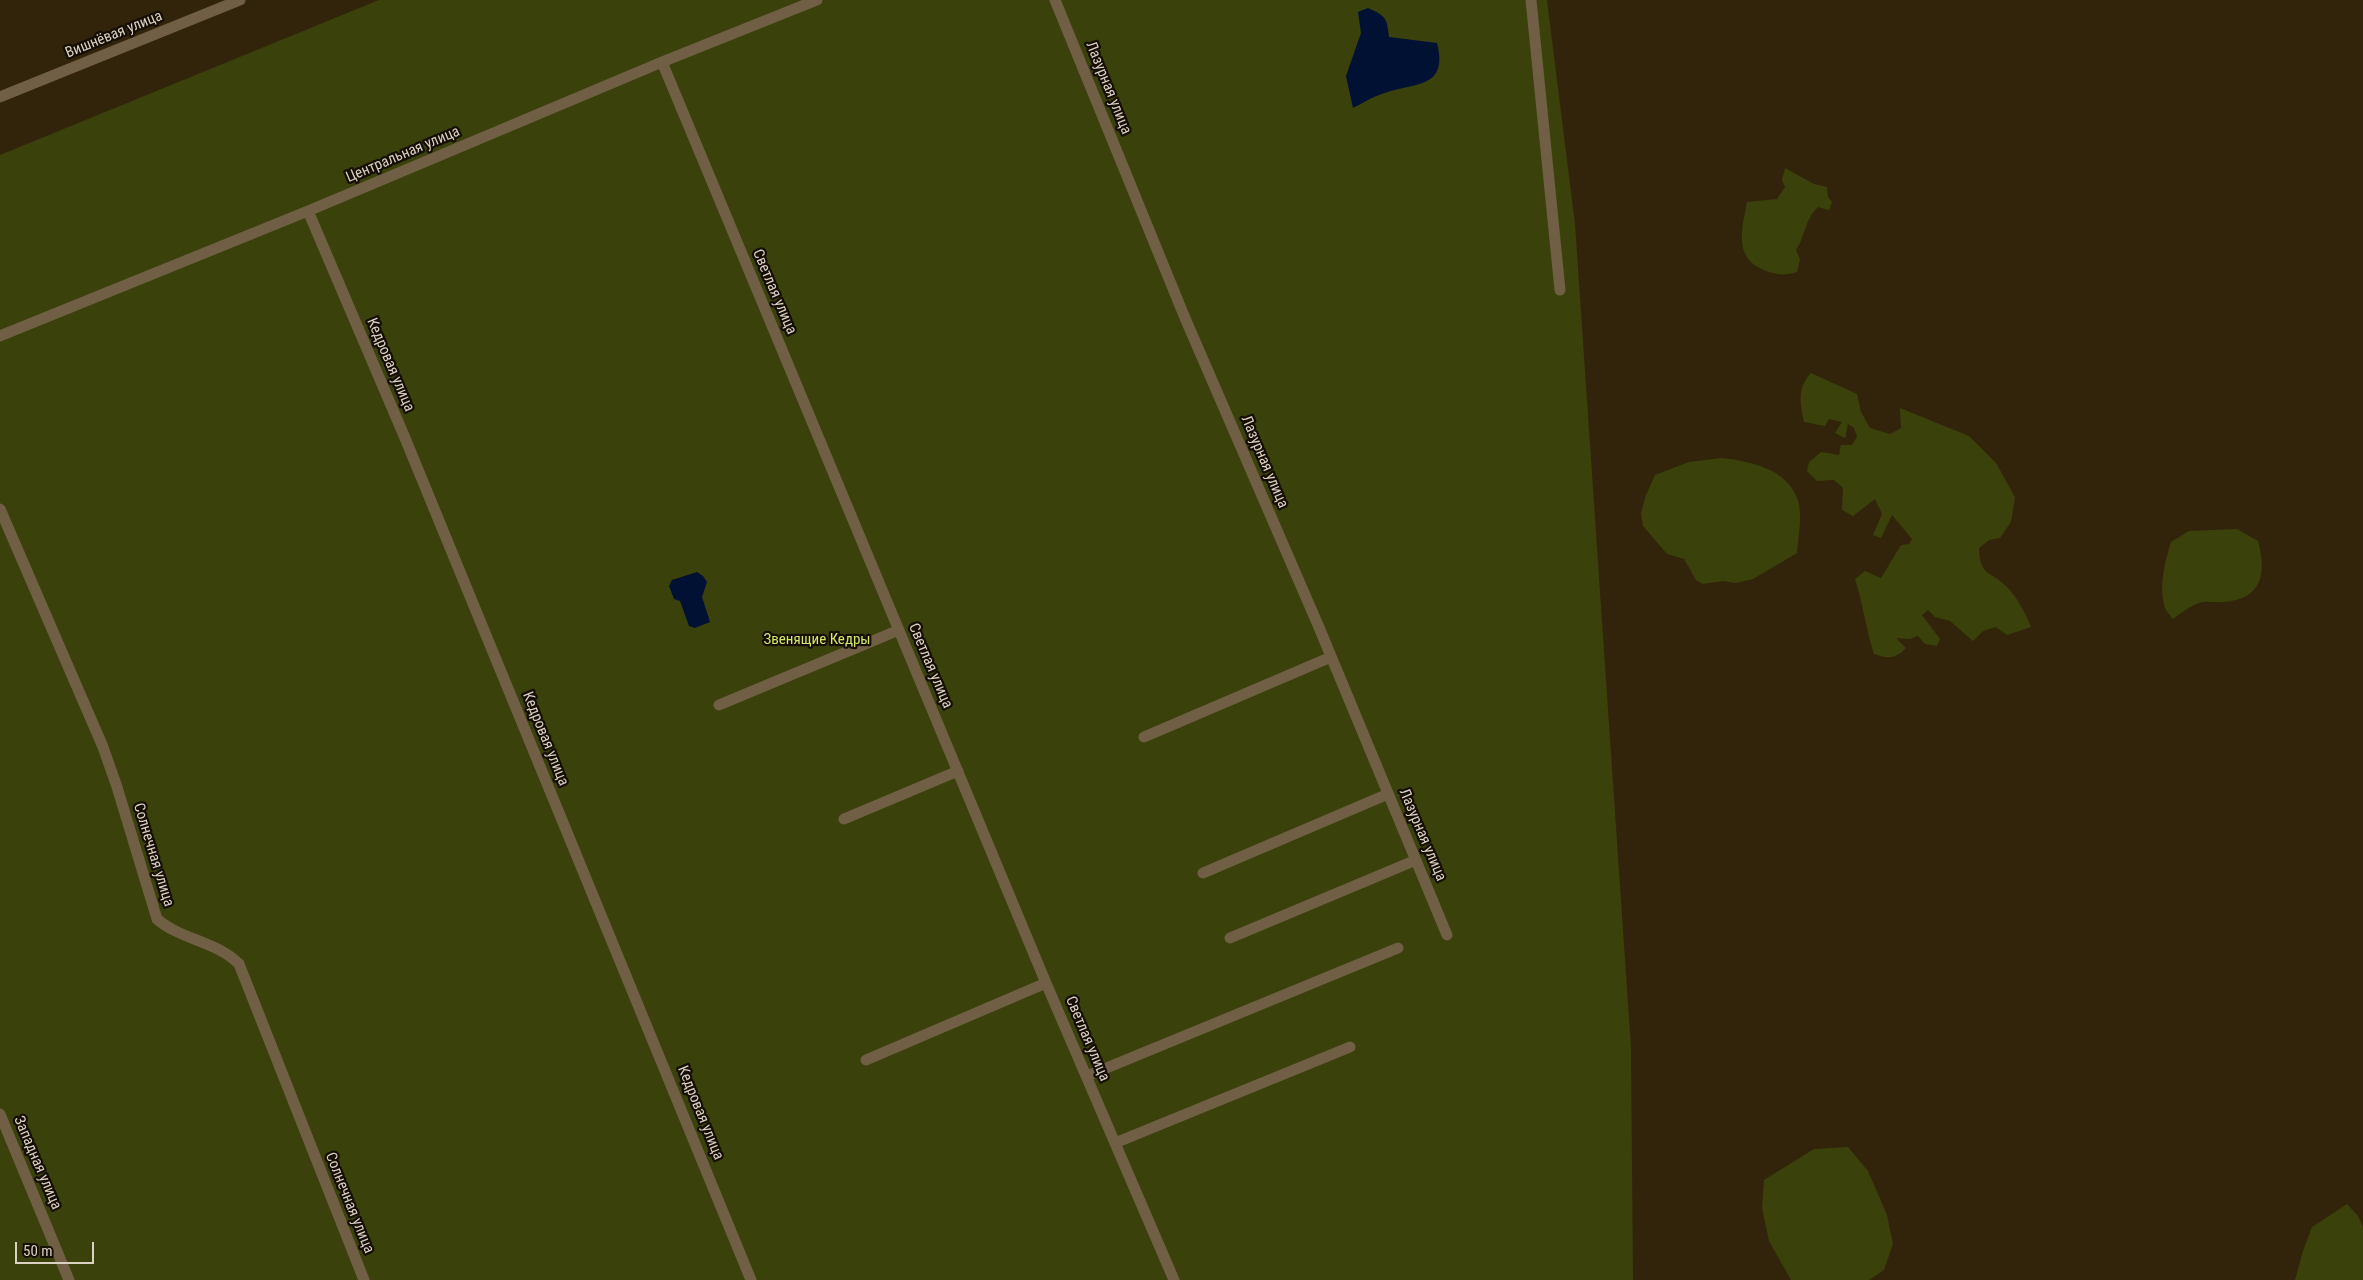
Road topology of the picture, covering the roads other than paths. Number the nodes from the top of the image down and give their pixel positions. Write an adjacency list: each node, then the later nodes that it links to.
1 (240, 0): 6 (street, Вишнёвая улица)
2 (818, 0): 5 (street, Центральная улица)
3 (1055, 0): 12 (street, Лазурная улица)
4 (1531, 0): 8 (street)
5 (662, 62): 7 (street, Центральная улица); 11 (street, Светлая улица)
6 (0, 97)
7 (308, 211): 9 (street, Центральная улица); 31 (street, Кедровая улица)
8 (1560, 290)
9 (0, 336)
10 (0, 509): 30 (street, Солнечная улица)
11 (899, 630): 13 (street); 15 (street, Светлая улица)
12 (1331, 658): 14 (street); 16 (street, Лазурная улица)
13 (719, 705)
14 (1144, 737)
15 (958, 771): 17 (street); 23 (street, Светлая улица)
16 (1388, 794): 18 (street, Лазурная улица); 19 (street)
17 (844, 819)
18 (1416, 860): 20 (street, Лазурная улица); 21 (street)
19 (1203, 873)
20 (1447, 935)
21 (1230, 938)
22 (1398, 948): 26 (street)
23 (1046, 983): 25 (street); 26 (street, Светлая улица)
24 (1350, 1046): 28 (street)
25 (866, 1060)
26 (1087, 1076): 28 (street, Светлая улица)
27 (0, 1114): 29 (street, Западная улица)
28 (1115, 1143): 32 (street, Светлая улица)
29 (69, 1280)
30 (364, 1280)
31 (751, 1280)
32 (1174, 1280)

